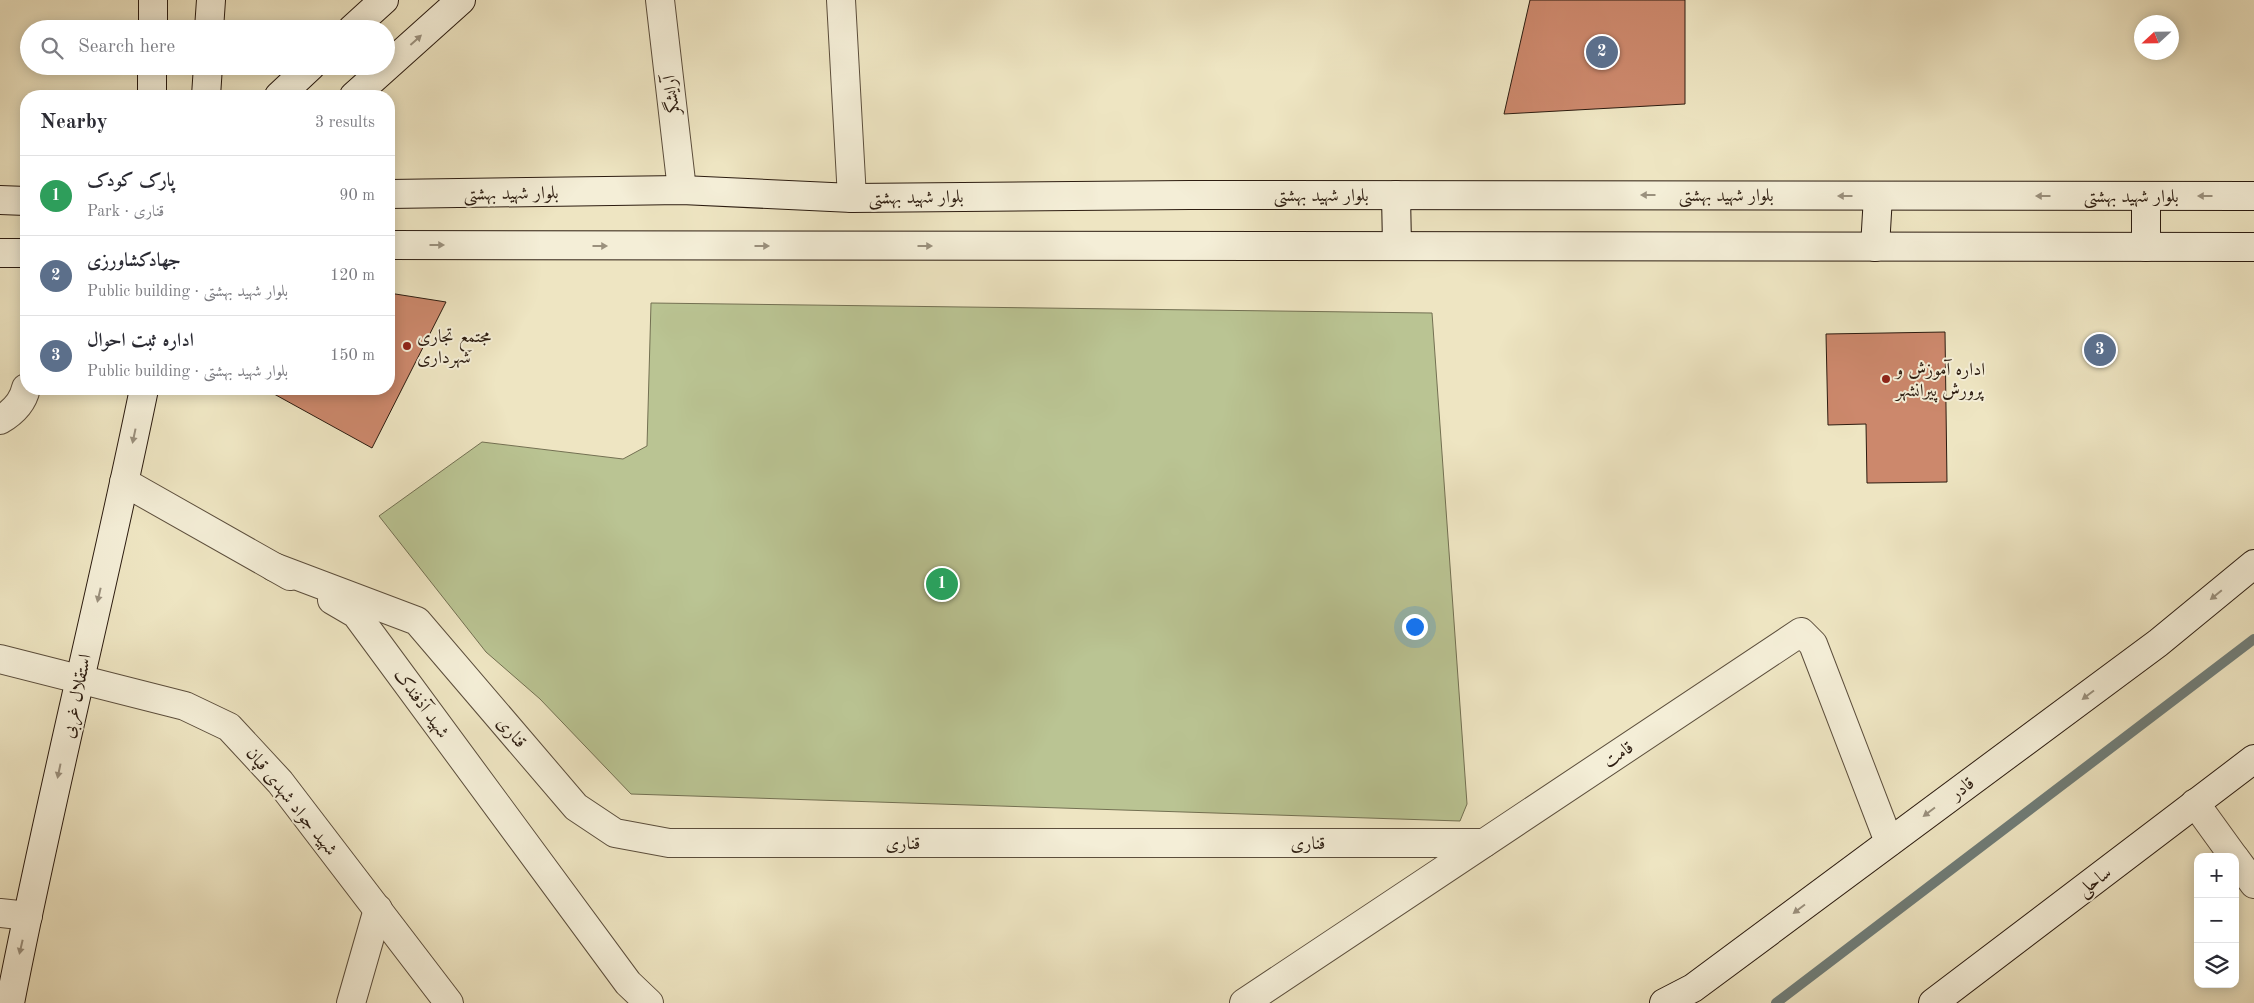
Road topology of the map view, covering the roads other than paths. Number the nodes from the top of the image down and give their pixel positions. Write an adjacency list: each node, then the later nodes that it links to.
1 (153, 0): 7 (street)
2 (211, 0): 8 (street)
3 (384, 0): 9 (street)
4 (461, 0): 10 (street, one-way to 4)
5 (660, 0): 19 (street, آرایشگر)
6 (841, 0): 25 (street)
7 (152, 20)
8 (210, 20)
9 (362, 20)
10 (395, 59)
11 (152, 75): 15 (street)
12 (207, 75): 16 (street)
13 (301, 75): 17 (street)
14 (377, 75): 18 (street, one-way to 14)
15 (152, 90)
16 (206, 90)
17 (285, 90)
18 (361, 90)
19 (682, 190): 20 (street, بلوار شهید بهشتی); 25 (street, بلوار شهید بهشتی)
20 (395, 194)
21 (1396, 195): 22 (street, بلوار شهید بهشتی, one-way to 21); 25 (street, بلوار شهید بهشتی); 29 (street)
22 (1878, 196): 23 (street, بلوار شهید بهشتی, one-way to 22); 30 (street)
23 (2146, 196): 24 (street, بلوار شهید بهشتی, one-way to 23); 31 (street)
24 (2254, 196)
25 (852, 198)
26 (0, 200): 27 (street)
27 (20, 201)
28 (395, 245): 29 (street, one-way to 29)
29 (1397, 246): 30 (street)
30 (1875, 247): 31 (street)
31 (2146, 247): 32 (street)
32 (2254, 247)
33 (0, 252): 34 (street)
34 (20, 253)
35 (24, 395): 37 (street)
36 (143, 395): 38 (street, استقلال غربی, one-way to 38)
37 (0, 420)
38 (124, 482): 40 (street, شهید آذفندک); 42 (street, استقلال غربی, one-way to 42)
39 (2254, 564): 45 (street, قادر, one-way to 45)
40 (274, 567): 46 (street, قناری); 56 (street, شهید آذفندک)
41 (0, 659): 42 (street, شهید جواد شهدی قپان)
42 (79, 678): 50 (street, شهید جواد شهدی قپان); 52 (street, استقلال غربی, one-way to 52)
43 (2254, 759): 44 (street, ساحلی)
44 (2195, 803): 47 (street); 59 (street, ساحلی)
45 (1889, 842): 46 (street, قامت); 58 (street, قادر, one-way to 58)
46 (1484, 843): 57 (street, قامت)
47 (2231, 853)
48 (2239, 863): 49 (street)
49 (2254, 884)
50 (378, 910): 54 (street); 55 (street, شهید جواد شهدی قپان)
51 (0, 914): 52 (street)
52 (28, 916): 53 (street, استقلال غربی, one-way to 53)
53 (10, 1003)
54 (352, 1003)
55 (449, 1003)
56 (649, 1003)
57 (1244, 1003)
58 (1664, 1003)
59 (1933, 1003)

